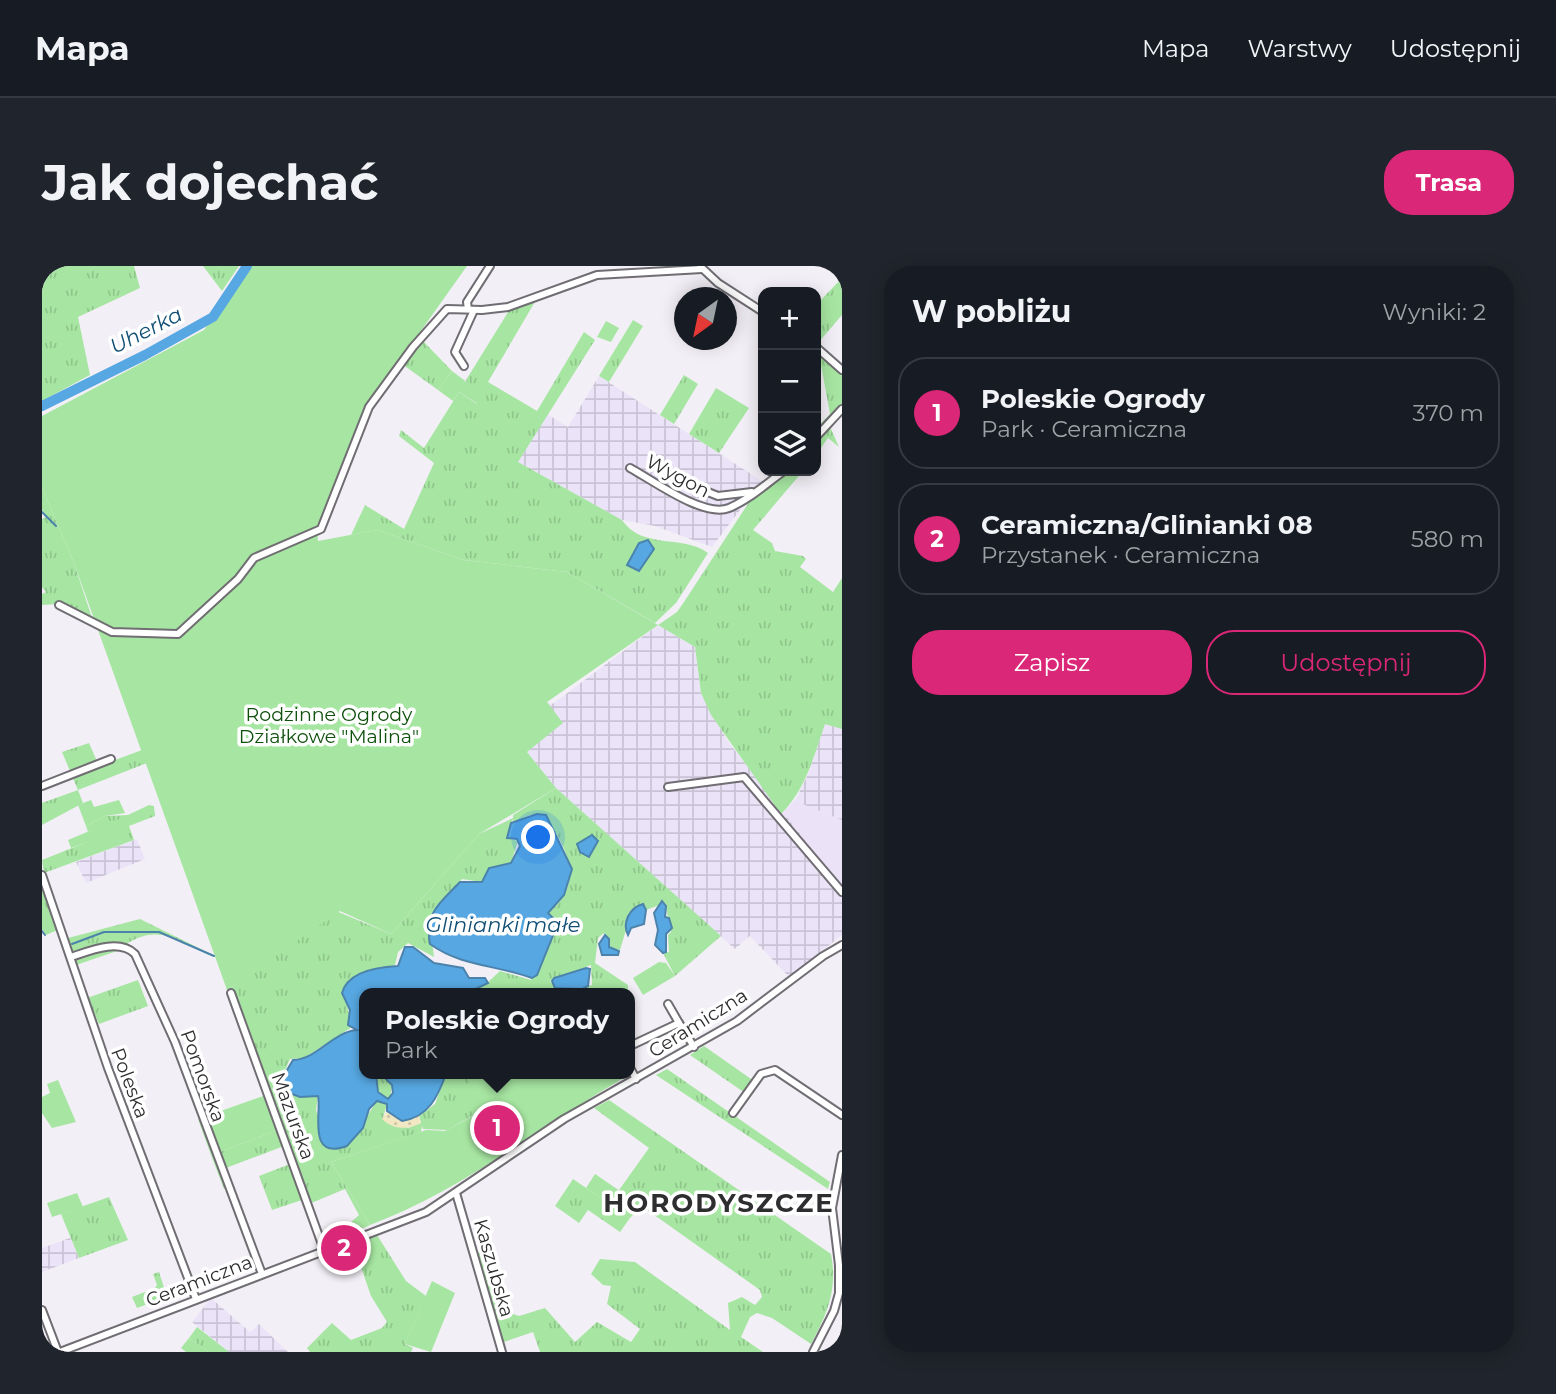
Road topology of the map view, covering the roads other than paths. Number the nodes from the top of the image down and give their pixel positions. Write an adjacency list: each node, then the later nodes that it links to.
1 (490, 266): 3 (street)
2 (701, 267): 3 (street); 4 (street)
3 (471, 309): 6 (street); 14 (street)
4 (758, 309)
5 (819, 350): 7 (street)
6 (464, 366)
7 (842, 370)
8 (842, 409): 9 (street)
9 (821, 432)
10 (630, 468): 13 (street, Wygon)
11 (777, 476): 13 (street, Wygon)
12 (690, 485): 13 (street)
13 (755, 491)
14 (59, 605)
15 (111, 759): 16 (street)
16 (42, 786)
17 (668, 787): 19 (street)
18 (42, 875): 21 (street, Poleska)
19 (842, 892)
20 (842, 945): 26 (street, Ceramiczna)
21 (71, 957): 33 (street, Pomorska); 34 (street, Poleska)
22 (231, 993): 32 (street, Mazurska)
23 (668, 1004): 24 (street)
24 (679, 1023): 25 (street); 26 (street)
25 (635, 1044)
26 (694, 1046): 27 (street, Ceramiczna)
27 (636, 1079): 31 (street, Ceramiczna)
28 (733, 1113): 29 (street)
29 (842, 1115)
30 (842, 1155): 38 (street)
31 (456, 1193): 32 (street, Ceramiczna); 37 (street, Kaszubska)
32 (324, 1250): 33 (street, Ceramiczna)
33 (262, 1274): 34 (street, Ceramiczna)
34 (196, 1299): 36 (street, Ceramiczna)
35 (42, 1310): 36 (street)
36 (59, 1352)
37 (502, 1352)
38 (813, 1352)

